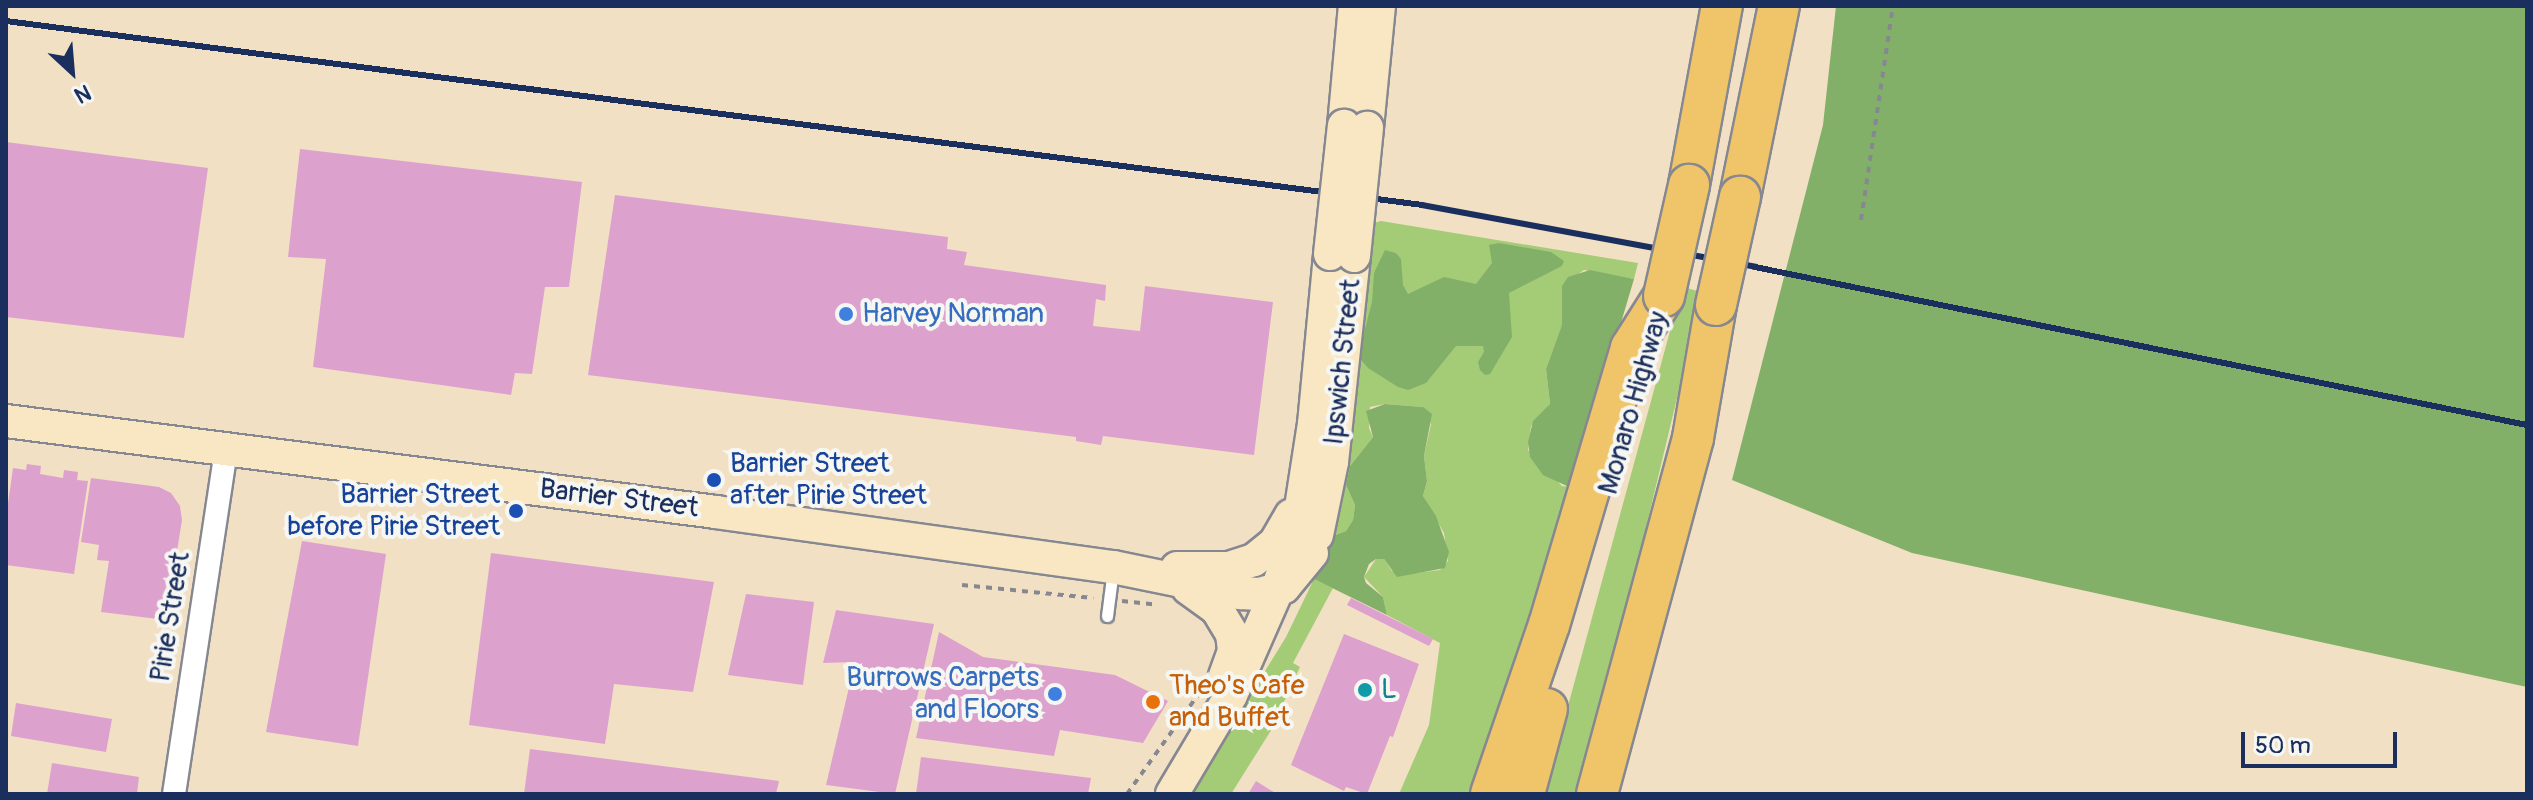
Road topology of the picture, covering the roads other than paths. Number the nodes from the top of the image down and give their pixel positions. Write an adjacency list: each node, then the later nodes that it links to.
1 (1355, 6): 5 (street, Ipswich Street)
2 (1379, 6): 5 (street, Ipswich Street)
3 (1722, 6): 7 (highway, Monaro Highway, bridge)
4 (1779, 6): 16 (highway, Monaro Highway, bridge)
5 (1356, 127): 6 (street, Ipswich Street, bridge)
6 (1342, 255): 10 (street, Ipswich Street); 11 (street, Ipswich Street)
7 (1664, 296): 21 (highway); 22 (highway, Monaro Highway)
8 (6, 421): 9 (street, Barrier Street)
9 (226, 449): 12 (street, Barrier Street); 19 (street, Pirie Street)
10 (1310, 459): 12 (street); 13 (street, Ipswich Street)
11 (1312, 553): 13 (street); 17 (street, Ipswich Street)
12 (1113, 567): 14 (street, Barrier Street); 15 (lane)
13 (1277, 590): 14 (street, Barrier Street); 17 (street, Ipswich Street)
14 (1171, 594): 18 (street)
15 (1107, 616)
16 (1643, 631): 23 (highway, Monaro Highway); 24 (highway)
17 (1218, 691): 18 (street, Ipswich Street)
18 (1210, 733): 20 (street, Ipswich Street)
19 (174, 794)
20 (1172, 794)
21 (1491, 794)
22 (1524, 794)
23 (1597, 794)
24 (1624, 794)

